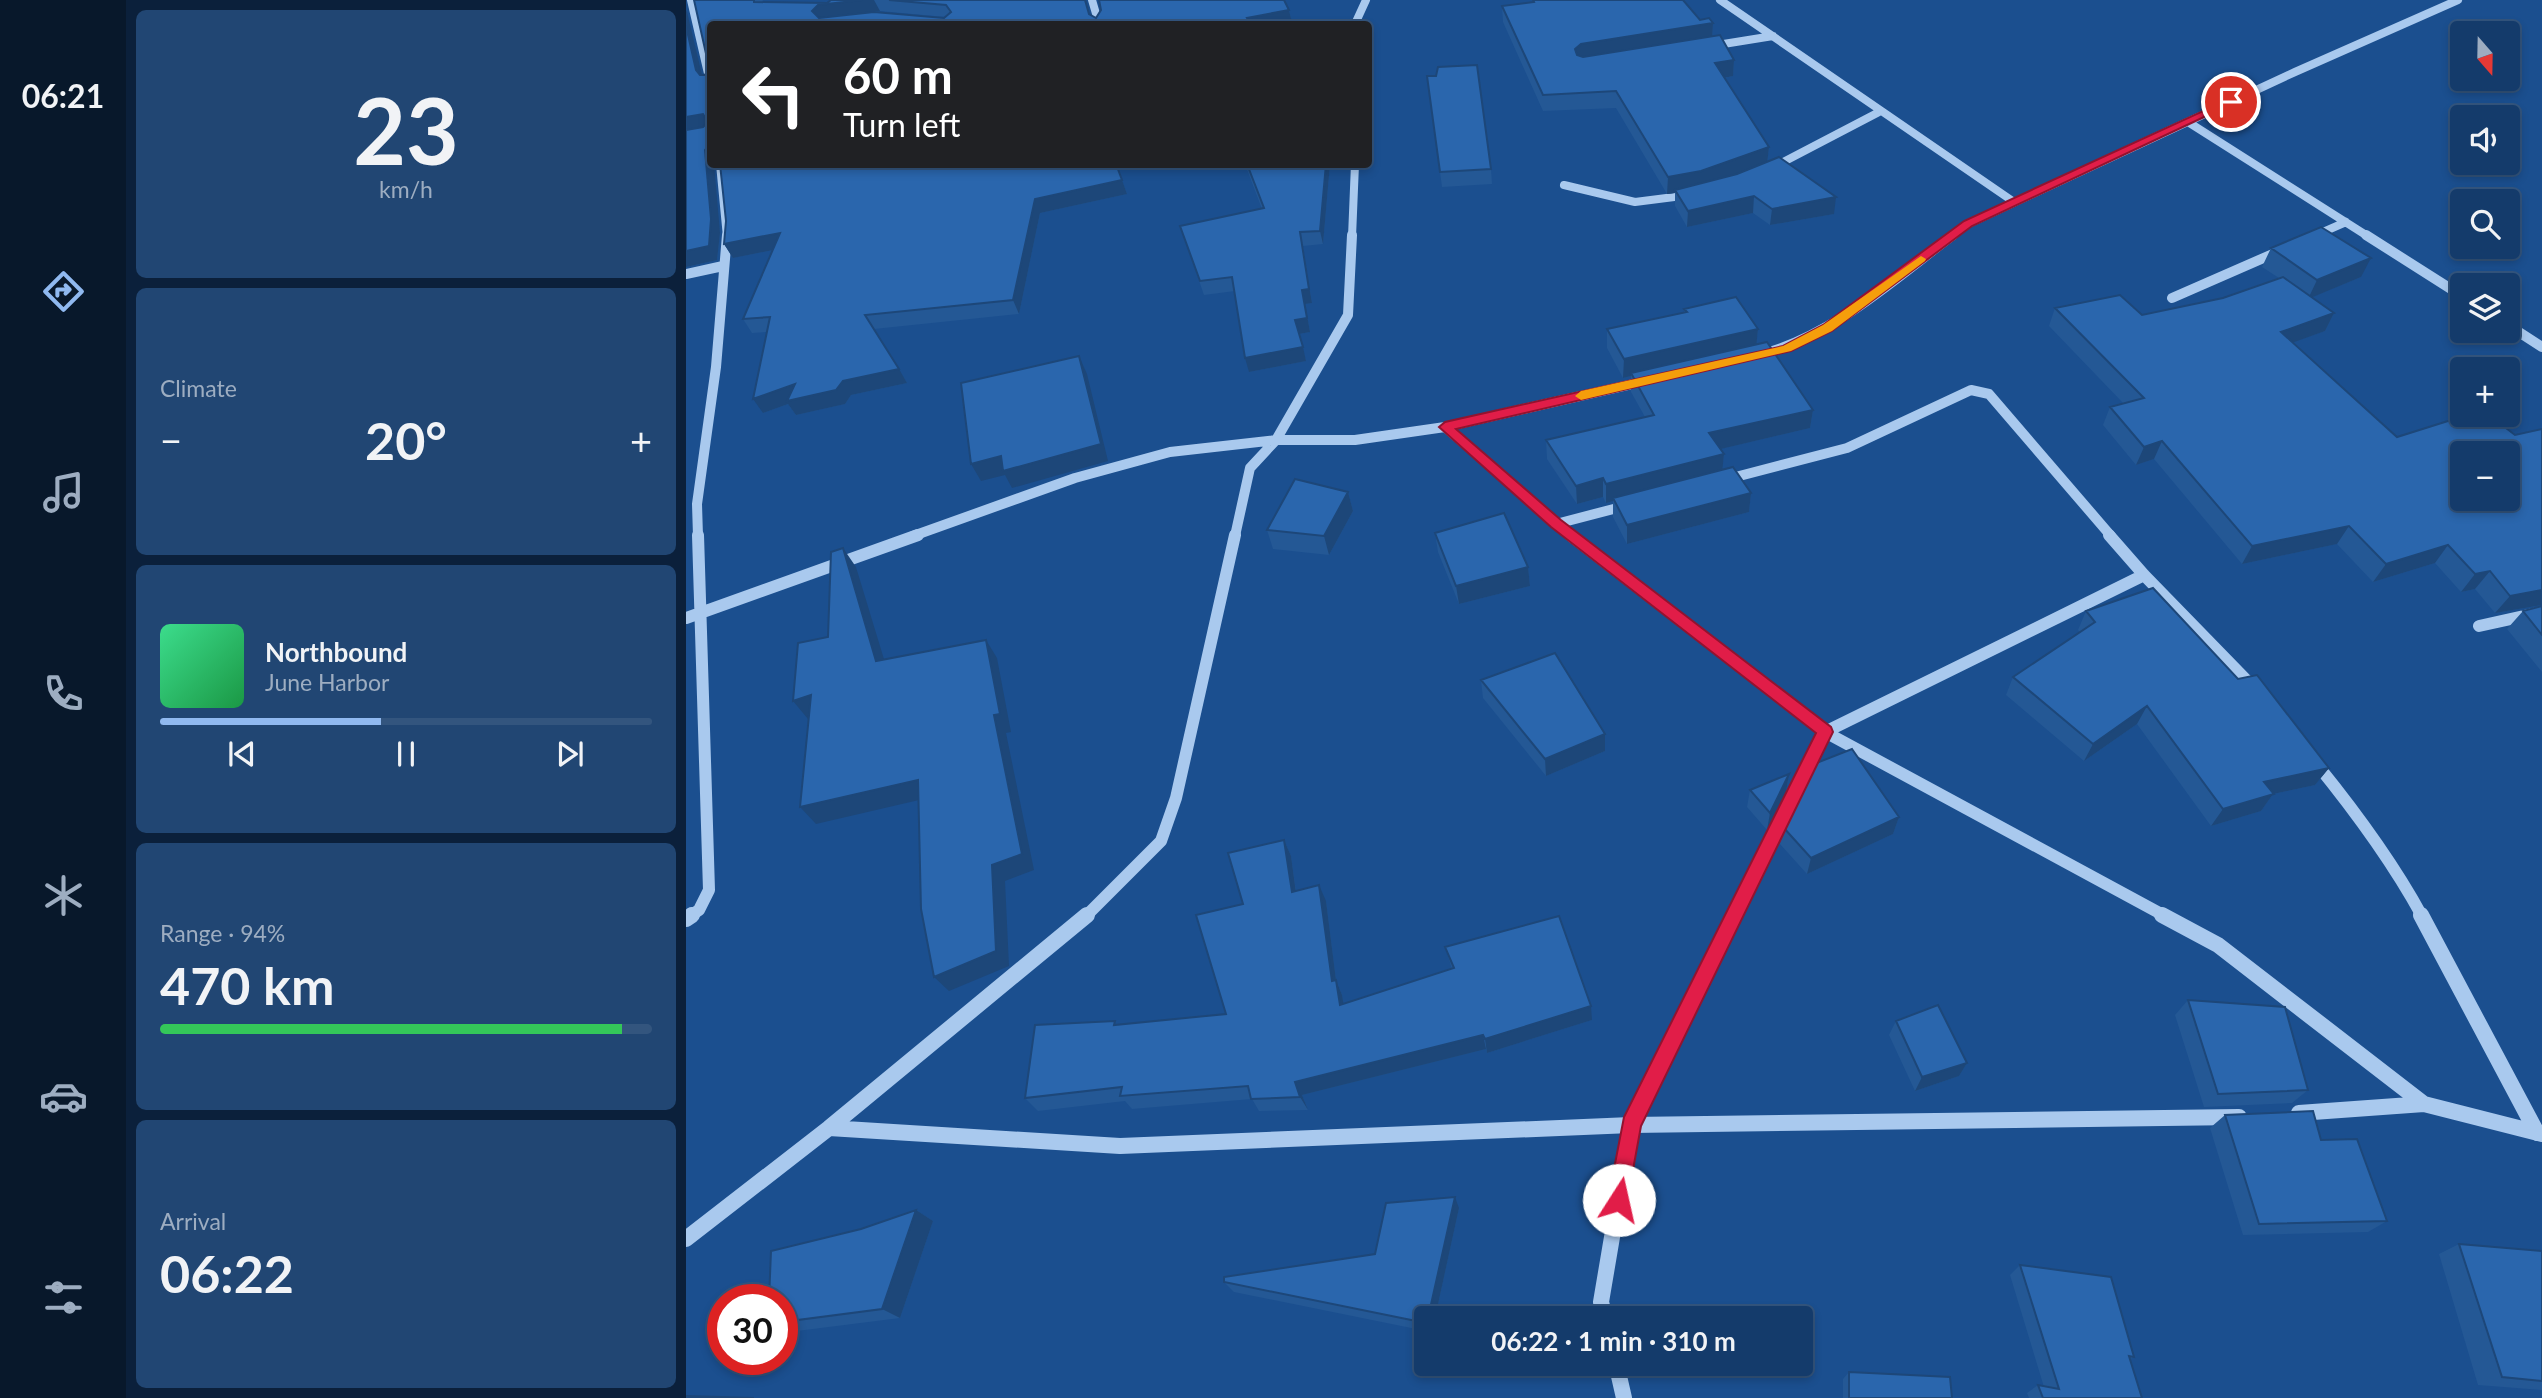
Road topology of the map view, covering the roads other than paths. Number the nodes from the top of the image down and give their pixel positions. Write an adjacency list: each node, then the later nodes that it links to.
1 (691, 0): 10 (street)
2 (1092, 0): 6 (street)
3 (1366, 0): 7 (street)
4 (1720, 0): 8 (street)
5 (2458, 0): 14 (street)
6 (1099, 21)
7 (1356, 21)
8 (1773, 36): 11 (street); 13 (street)
9 (707, 42): 10 (street)
10 (701, 43): 12 (street)
11 (1705, 47)
12 (707, 69)
13 (1881, 111): 17 (street); 20 (street)
14 (2188, 122): 20 (street); 21 (street)
15 (720, 168): 24 (street)
16 (1355, 168): 33 (street)
17 (1761, 173)
18 (1564, 185): 19 (street)
19 (1700, 192)
20 (2014, 202): 30 (street)
21 (2346, 222): 22 (street); 26 (street)
22 (2309, 239)
23 (2297, 244): 27 (street)
24 (723, 266): 25 (street); 39 (street)
25 (686, 274)
26 (2450, 288)
27 (2172, 298)
28 (2520, 332): 29 (street)
29 (2542, 346)
30 (1748, 358)
31 (1656, 379): 32 (street)
32 (1445, 427): 33 (street); 36 (street)
33 (1276, 440): 39 (street); 50 (street)
34 (1715, 482): 37 (street)
35 (1635, 503): 36 (street)
36 (1556, 524): 43 (street)
37 (2144, 575): 42 (street); 43 (street)
38 (2542, 612): 41 (street)
39 (700, 613): 40 (street); 45 (street)
40 (686, 618)
41 (2479, 626)
42 (2262, 696)
43 (1825, 732): 46 (street); 49 (street)
44 (2302, 746): 51 (street)
45 (686, 919)
46 (2424, 1104): 47 (street); 51 (street)
47 (2278, 1115)
48 (2252, 1117): 49 (street)
49 (1632, 1125): 50 (street); 53 (street)
50 (829, 1128): 52 (street)
51 (2539, 1133)
52 (686, 1239)
53 (1602, 1306)
54 (1619, 1376): 55 (street)
55 (1624, 1398)

